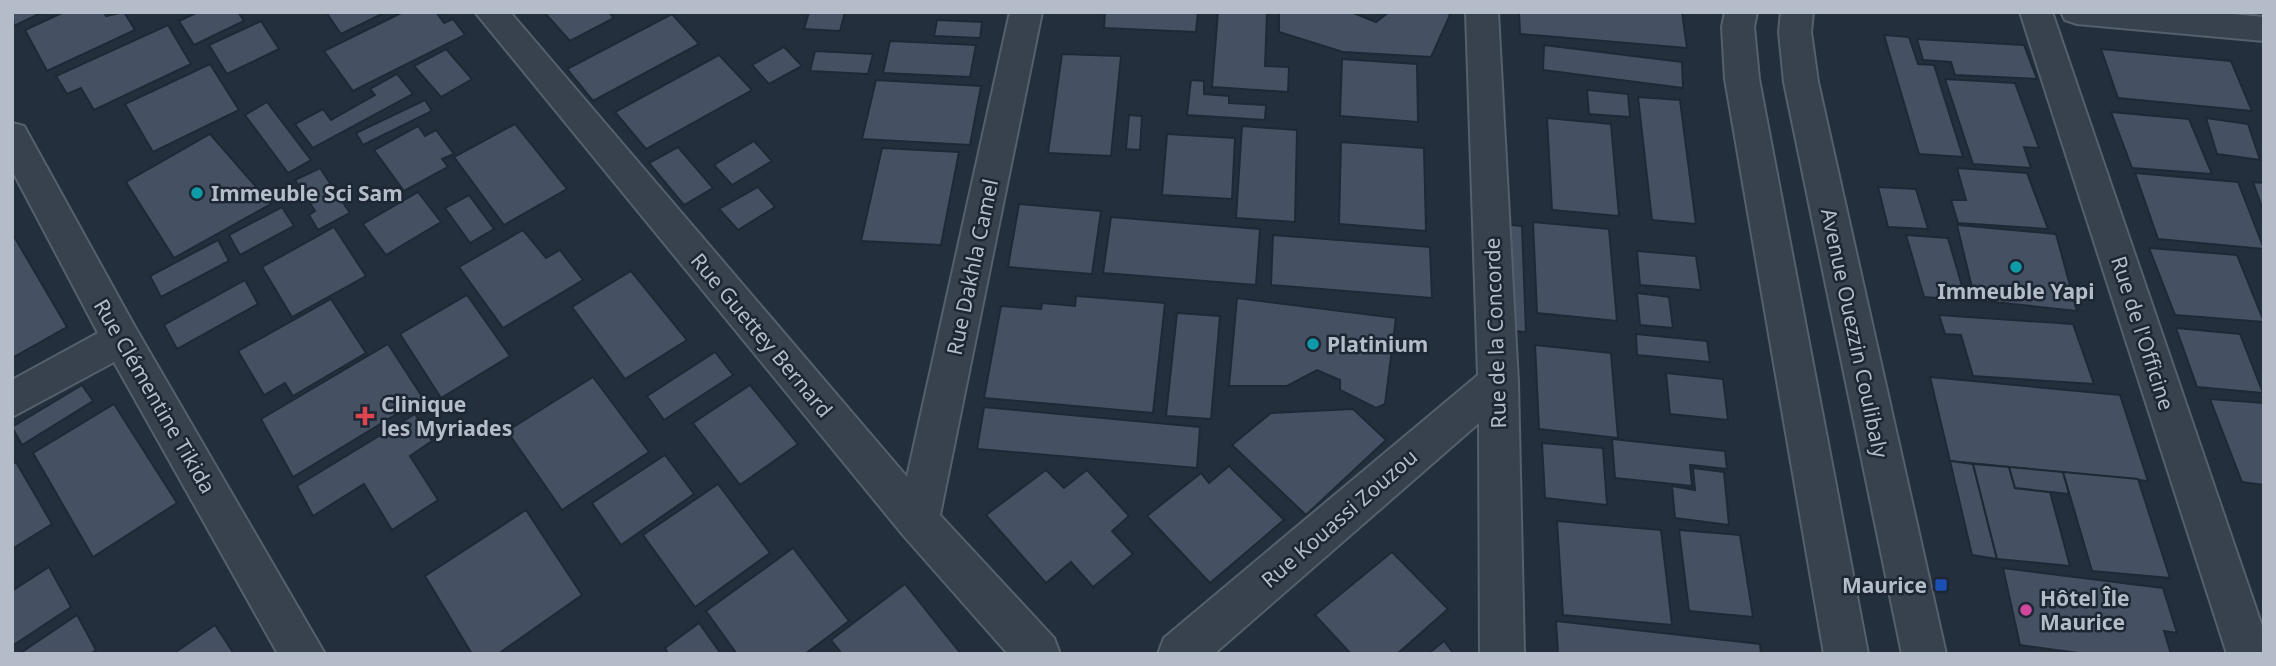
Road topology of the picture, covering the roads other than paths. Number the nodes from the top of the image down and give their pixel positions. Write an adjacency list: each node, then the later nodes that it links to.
1 (491, 12): 13 (street, Rue Guettey Bernard)
2 (1026, 12): 13 (street, Rue Dakhla Camel)
3 (1482, 12): 11 (street, Rue de la Concorde)
4 (1741, 12): 18 (street)
5 (1797, 12): 19 (street, Avenue Ouezzin Coulibaly)
6 (2036, 12): 20 (street, Rue de l'Officine)
7 (2077, 12): 8 (street)
8 (2264, 29)
9 (12, 136): 10 (street, Rue Clémentine Tikida)
10 (121, 339): 12 (street); 14 (street, Rue Clémentine Tikida)
11 (1498, 382): 16 (street, Rue Kouassi Zouzou); 17 (street, Rue de la Concorde)
12 (12, 400)
13 (918, 521): 15 (street, Rue Guettey Bernard)
14 (303, 654)
15 (1038, 654)
16 (1180, 654)
17 (1502, 654)
18 (1846, 654)
19 (1924, 654)
20 (2249, 654)

